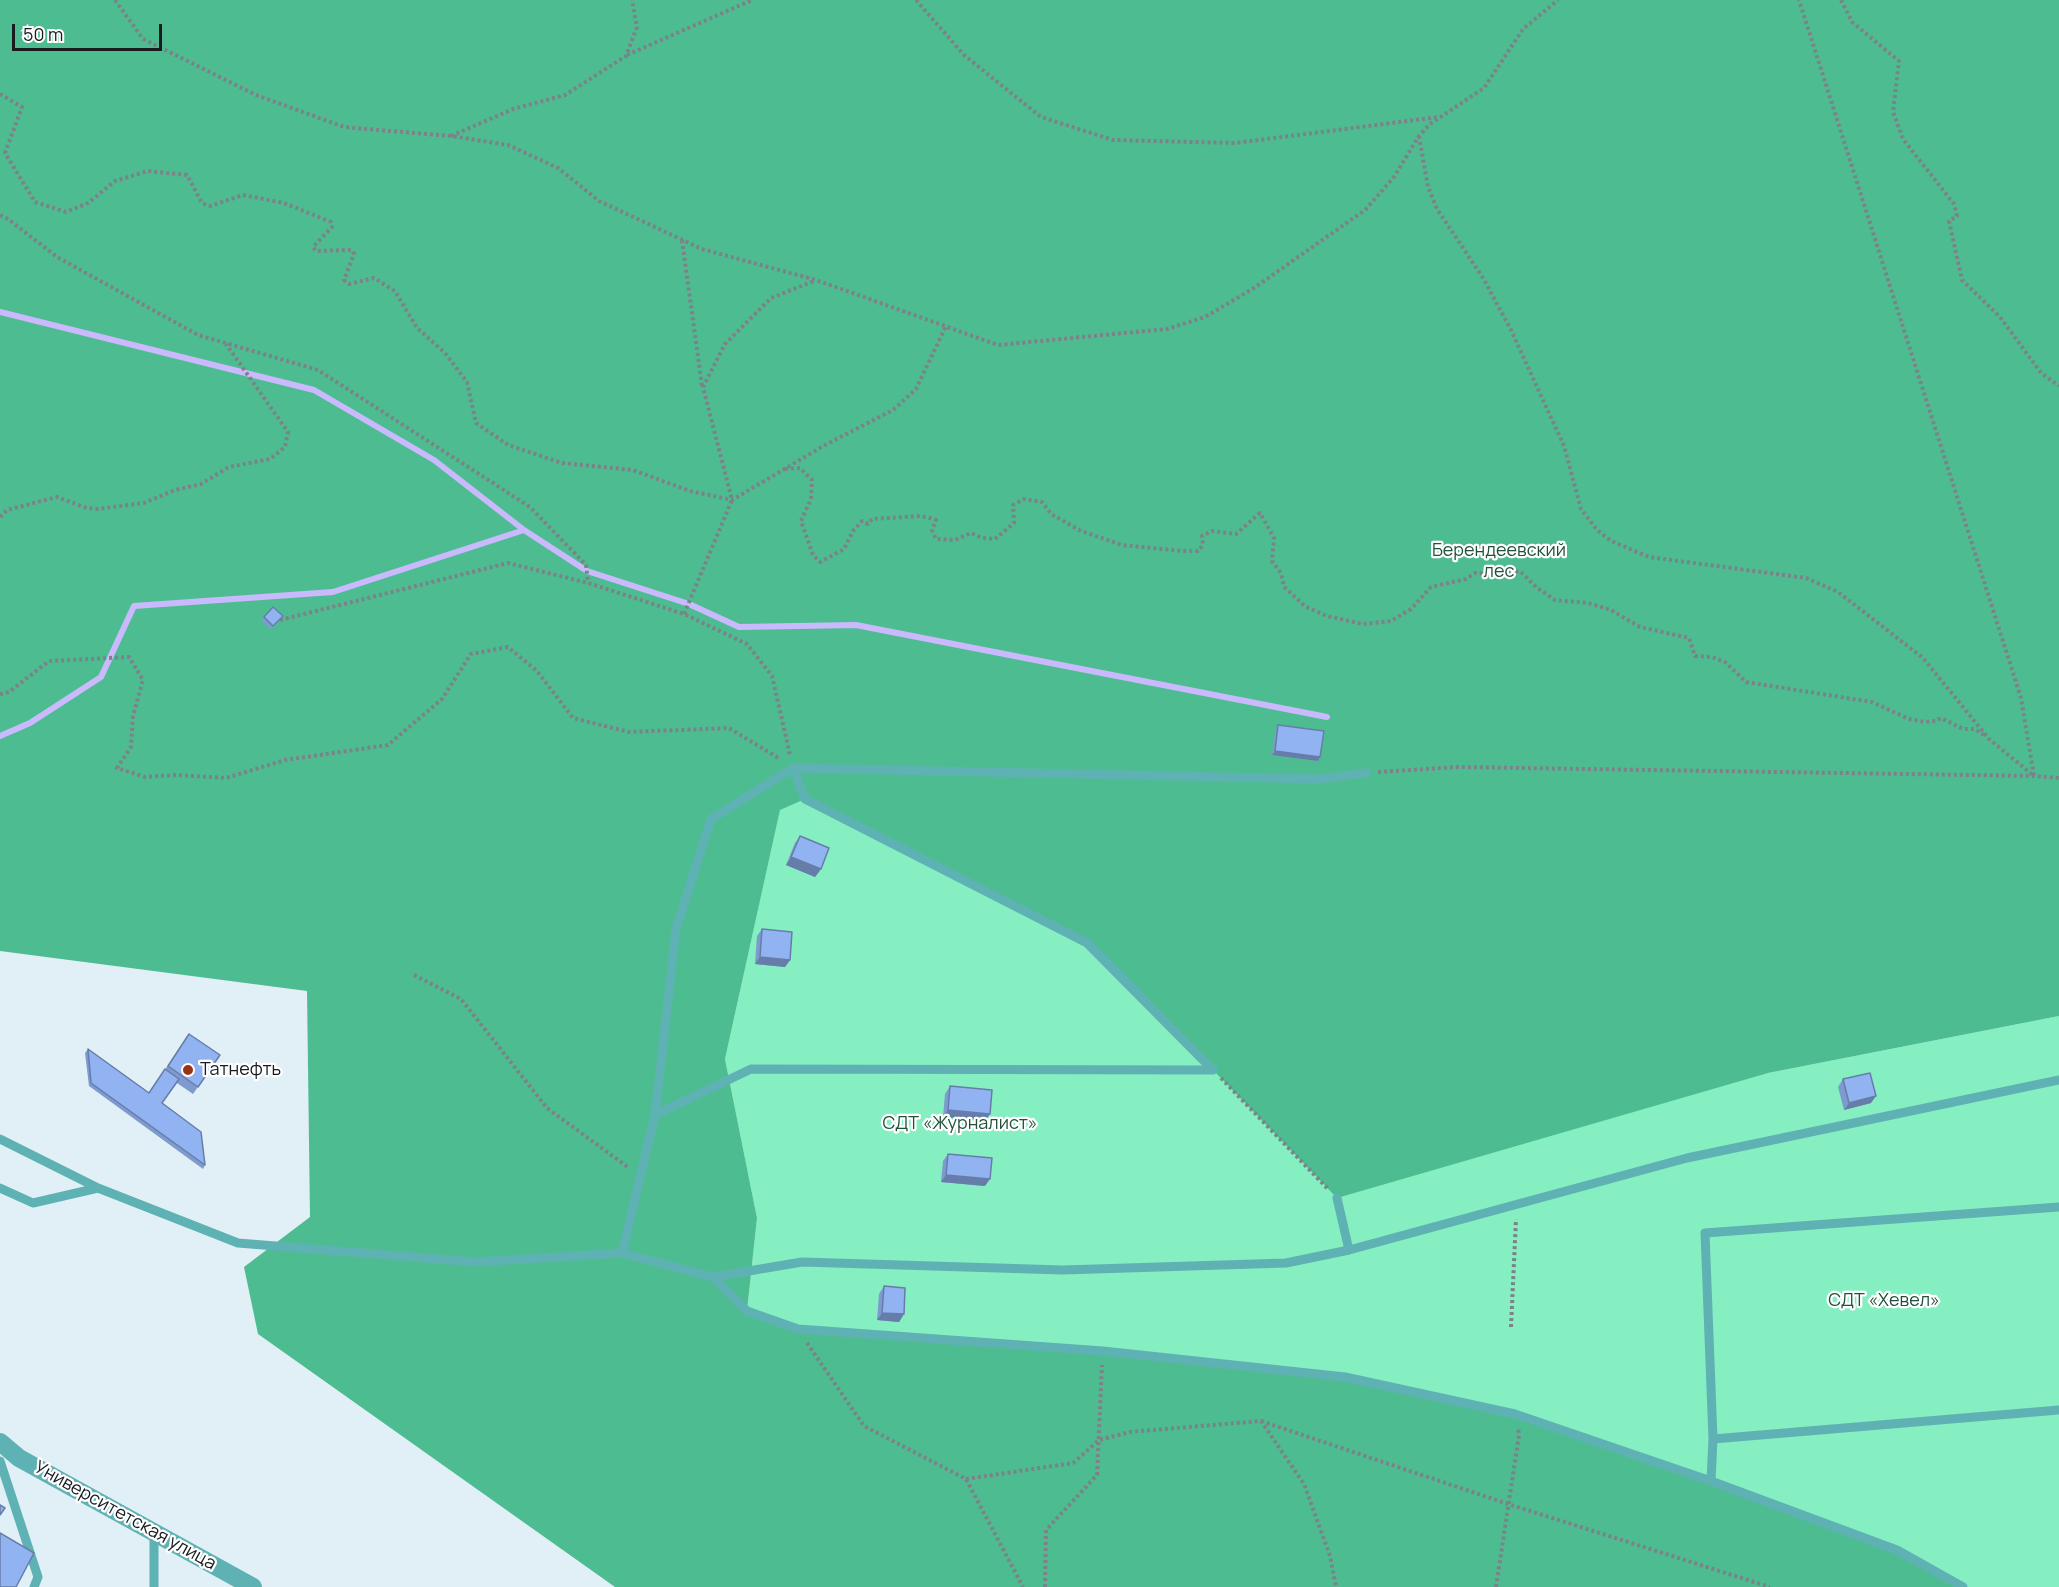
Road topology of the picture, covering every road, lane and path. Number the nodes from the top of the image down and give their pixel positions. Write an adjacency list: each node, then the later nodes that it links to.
1 (115, 0): 11 (path)
2 (632, 0): 8 (path)
3 (752, 0): 8 (path)
4 (916, 0): 10 (path)
5 (1799, 0): 30 (path)
6 (1841, 0): 18 (path)
7 (1555, 1): 10 (path)
8 (626, 56): 11 (path)
9 (0, 94): 21 (path)
10 (1441, 117): 12 (path)
11 (451, 136): 14 (path)
12 (1419, 136): 16 (path); 27 (path)
13 (0, 215): 17 (path)
14 (682, 240): 15 (path); 19 (path)
15 (816, 280): 16 (path); 19 (path)
16 (945, 326): 20 (path)
17 (225, 342): 22 (path); 23 (path)
18 (2059, 386)
19 (702, 387): 21 (path)
20 (785, 469): 21 (path); 27 (path)
21 (732, 500): 24 (path)
22 (0, 517)
23 (588, 583): 24 (path); 25 (path)
24 (684, 614): 28 (path)
25 (280, 620)
26 (0, 694): 28 (path)
27 (1989, 739): 30 (path)
28 (793, 768): 29 (lane); 33 (lane); 35 (lane)
29 (1366, 773): 30 (path)
30 (2034, 776): 31 (path)
31 (2059, 778)
32 (414, 975): 37 (path)
33 (1213, 1070): 35 (lane); 40 (path)
34 (2059, 1080): 41 (lane)
35 (655, 1115): 37 (lane)
36 (0, 1139): 39 (lane)
37 (641, 1178): 44 (lane)
38 (0, 1188): 39 (lane)
39 (98, 1188): 44 (lane)
40 (1337, 1198): 43 (lane)
41 (1516, 1206): 43 (lane); 46 (path)
42 (2059, 1207): 53 (lane)
43 (1349, 1250): 45 (lane)
44 (622, 1253): 45 (lane)
45 (713, 1277): 47 (lane)
46 (1511, 1327)
47 (798, 1329): 48 (lane); 56 (path)
48 (1103, 1351): 50 (lane); 52 (path)
49 (2059, 1410): 53 (lane)
50 (1515, 1414): 57 (lane); 58 (path)
51 (1261, 1421): 52 (path); 58 (path); 65 (path)
52 (1099, 1440): 56 (path); 64 (path)
53 (1713, 1440): 57 (lane)
54 (0, 1442): 59 (street, Университетская улица)
55 (0, 1461): 60 (lane)
56 (966, 1479): 63 (path)
57 (1711, 1481): 68 (lane)
58 (1508, 1504): 66 (path); 67 (path)
59 (154, 1532): 61 (lane); 62 (street, Университетская улица)
60 (34, 1587)
61 (154, 1587)
62 (253, 1587)
63 (1023, 1587)
64 (1045, 1587)
65 (1336, 1587)
66 (1496, 1587)
67 (1770, 1587)
68 (1963, 1587)

